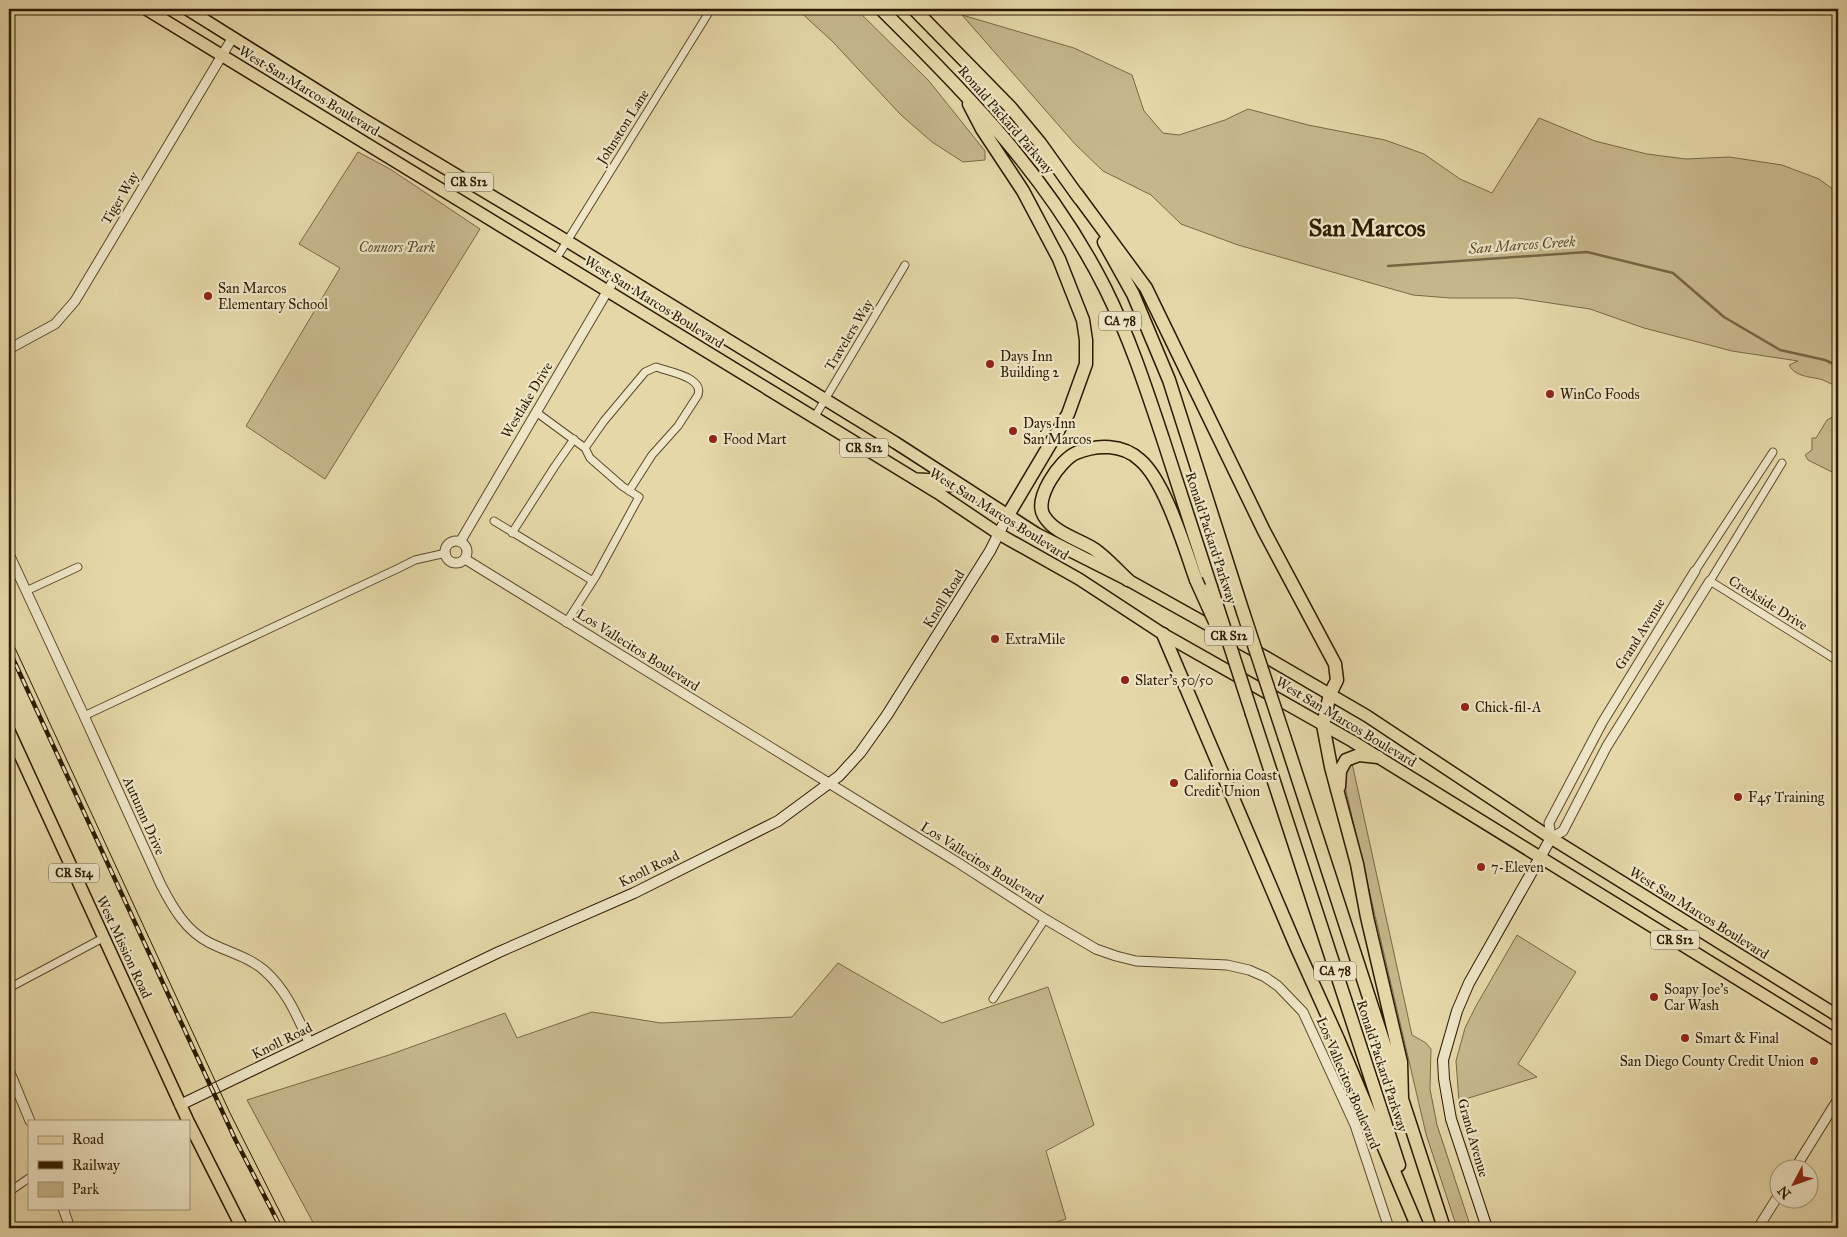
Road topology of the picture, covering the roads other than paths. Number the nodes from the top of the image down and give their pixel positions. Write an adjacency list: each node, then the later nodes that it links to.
1 (146, 9): 7 (main road, West San Marcos Boulevard / CR S12)
2 (187, 9): 6 (main road, West San Marcos Boulevard / CR S12)
3 (711, 9): 10 (street, Johnston Lane)
4 (881, 9): 8 (highway, Ronald Packard Parkway / CA 78)
5 (914, 9): 9 (highway, Ronald Packard Parkway / CA 78)
6 (233, 38): 7 (street, Tiger Way); 10 (main road, West San Marcos Boulevard / CR S12)
7 (222, 55): 11 (main road, West San Marcos Boulevard / CR S12); 15 (street, Tiger Way)
8 (963, 90): 26 (highway); 43 (highway, Ronald Packard Parkway / CA 78, bridge)
9 (1076, 192): 44 (highway); 62 (highway, Ronald Packard Parkway / CA 78, bridge)
10 (567, 241): 11 (street, Johnston Lane); 13 (main road, West San Marcos Boulevard / CR S12)
11 (556, 259): 14 (main road, West San Marcos Boulevard / CR S12)
12 (905, 265): 16 (street, Travelers Way)
13 (618, 273): 14 (street, Westlake Drive); 16 (main road, West San Marcos Boulevard / CR S12)
14 (608, 291): 17 (street, Westlake Drive); 18 (main road, West San Marcos Boulevard / CR S12)
15 (9, 349)
16 (824, 400): 18 (street, Travelers Way); 24 (main road, West San Marcos Boulevard / CR S12)
17 (536, 412): 19 (street); 30 (street, Westlake Drive)
18 (814, 418): 23 (main road, West San Marcos Boulevard / CR S12)
19 (574, 439): 20 (street); 28 (street)
20 (586, 448): 25 (street); 25 (street)
21 (1773, 452): 35 (street, Grand Avenue)
22 (1782, 463): 38 (street, Grand Avenue)
23 (913, 478): 24 (main road); 29 (main road, West San Marcos Boulevard / CR S12)
24 (956, 482): 26 (main road, West San Marcos Boulevard / CR S12)
25 (630, 491): 37 (street)
26 (1008, 515): 29 (main road, Knoll Road); 36 (main road, West San Marcos Boulevard / CR S12)
27 (494, 521): 28 (street)
28 (512, 533): 37 (street)
29 (998, 534): 41 (main road, West San Marcos Boulevard / CR S12); 50 (main road, Knoll Road)
30 (460, 542): 31 (street); 33 (street)
31 (446, 553): 33 (street); 45 (street)
32 (9, 554): 39 (street, Autumn Drive)
33 (465, 559): 40 (street, Los Vallecitos Boulevard)
34 (78, 567): 39 (street)
35 (1695, 571): 52 (street, Grand Avenue)
36 (1128, 580): 43 (highway, bridge); 44 (main road, West San Marcos Boulevard / CR S12)
37 (593, 581): 40 (street)
38 (1710, 581): 42 (street, Creekside Drive); 52 (street, Grand Avenue)
39 (26, 591): 45 (street, Autumn Drive)
40 (566, 622): 50 (street, Los Vallecitos Boulevard)
41 (1163, 634): 46 (main road, West San Marcos Boulevard / CR S12); 76 (highway)
42 (1838, 661)
43 (1236, 665): 76 (highway, Ronald Packard Parkway / CA 78, bridge)
44 (1330, 694): 46 (highway); 52 (main road, West San Marcos Boulevard / CR S12)
45 (84, 716): 60 (street, Autumn Drive)
46 (1323, 724): 49 (main road, West San Marcos Boulevard / CR S12); 51 (highway)
47 (9, 731): 48 (main road, West Mission Road / CR S14)
48 (11, 744): 55 (main road, West Mission Road / CR S14)
49 (1378, 757): 51 (highway); 53 (main road, West San Marcos Boulevard / CR S12)
50 (829, 784): 54 (street, Los Vallecitos Boulevard); 60 (main road, Knoll Road)
51 (1338, 800): 62 (highway)
52 (1551, 838): 53 (main road, Grand Avenue); 58 (main road, West San Marcos Boulevard / CR S12)
53 (1540, 856): 59 (main road, West San Marcos Boulevard / CR S12); 78 (main road, Grand Avenue)
54 (1045, 919): 57 (street); 75 (street, Los Vallecitos Boulevard)
55 (103, 938): 56 (street); 64 (main road, West Mission Road / CR S14)
56 (9, 988)
57 (993, 999)
58 (1838, 1016)
59 (1838, 1041)
60 (310, 1042): 64 (main road, Knoll Road)
61 (9, 1070): 65 (street)
62 (1402, 1099): 77 (highway, Ronald Packard Parkway / CA 78)
63 (1838, 1099): 68 (street)
64 (180, 1105): 66 (main road, West Mission Road / CR S14)
65 (30, 1120)
66 (187, 1120)
67 (190, 1126): 74 (main road, West Mission Road / CR S14)
68 (1800, 1160)
69 (28, 1179): 70 (street)
70 (9, 1192)
71 (1770, 1209): 79 (street)
72 (64, 1210): 73 (street)
73 (70, 1228)
74 (242, 1228)
75 (1389, 1228)
76 (1419, 1228)
77 (1444, 1228)
78 (1486, 1228)
79 (1758, 1228)

